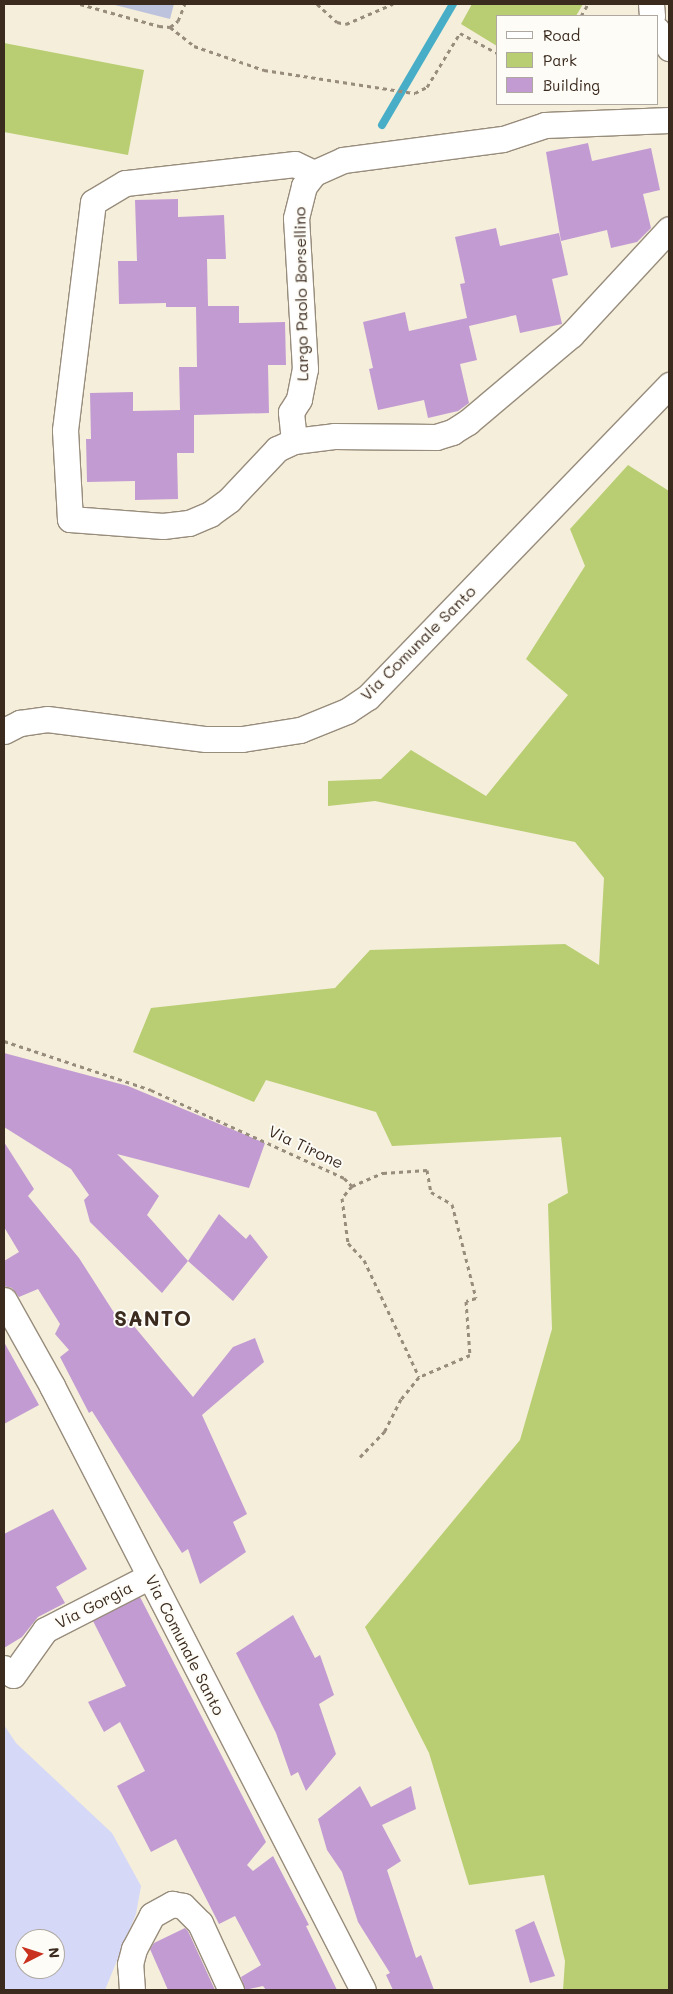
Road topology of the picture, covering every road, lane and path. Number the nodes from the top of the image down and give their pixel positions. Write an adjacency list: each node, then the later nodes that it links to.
1 (80, 4): 7 (path)
2 (186, 4): 7 (path)
3 (317, 4): 4 (path)
4 (393, 4)
5 (588, 4): 6 (path)
6 (581, 15)
7 (170, 27): 10 (path)
8 (658, 32): 9 (street)
9 (669, 48)
10 (496, 52)
11 (669, 120): 12 (street)
12 (314, 173): 15 (street, Largo Paolo Borsellino); 15 (street)
13 (669, 229): 15 (street)
14 (669, 385): 16 (street, Via Comunale Santo)
15 (294, 441)
16 (4, 731)
17 (4, 1041): 18 (path, Via Tirone)
18 (352, 1186): 20 (path); 20 (path, Via Tirone)
19 (4, 1300): 22 (street, Via Comunale Santo)
20 (419, 1377): 21 (path, Via Tirone)
21 (360, 1456)
22 (150, 1576): 23 (street, Via Gorgia); 26 (street, Via Comunale Santo)
23 (4, 1668)
24 (132, 1990): 25 (street)
25 (231, 1990)
26 (364, 1990)

